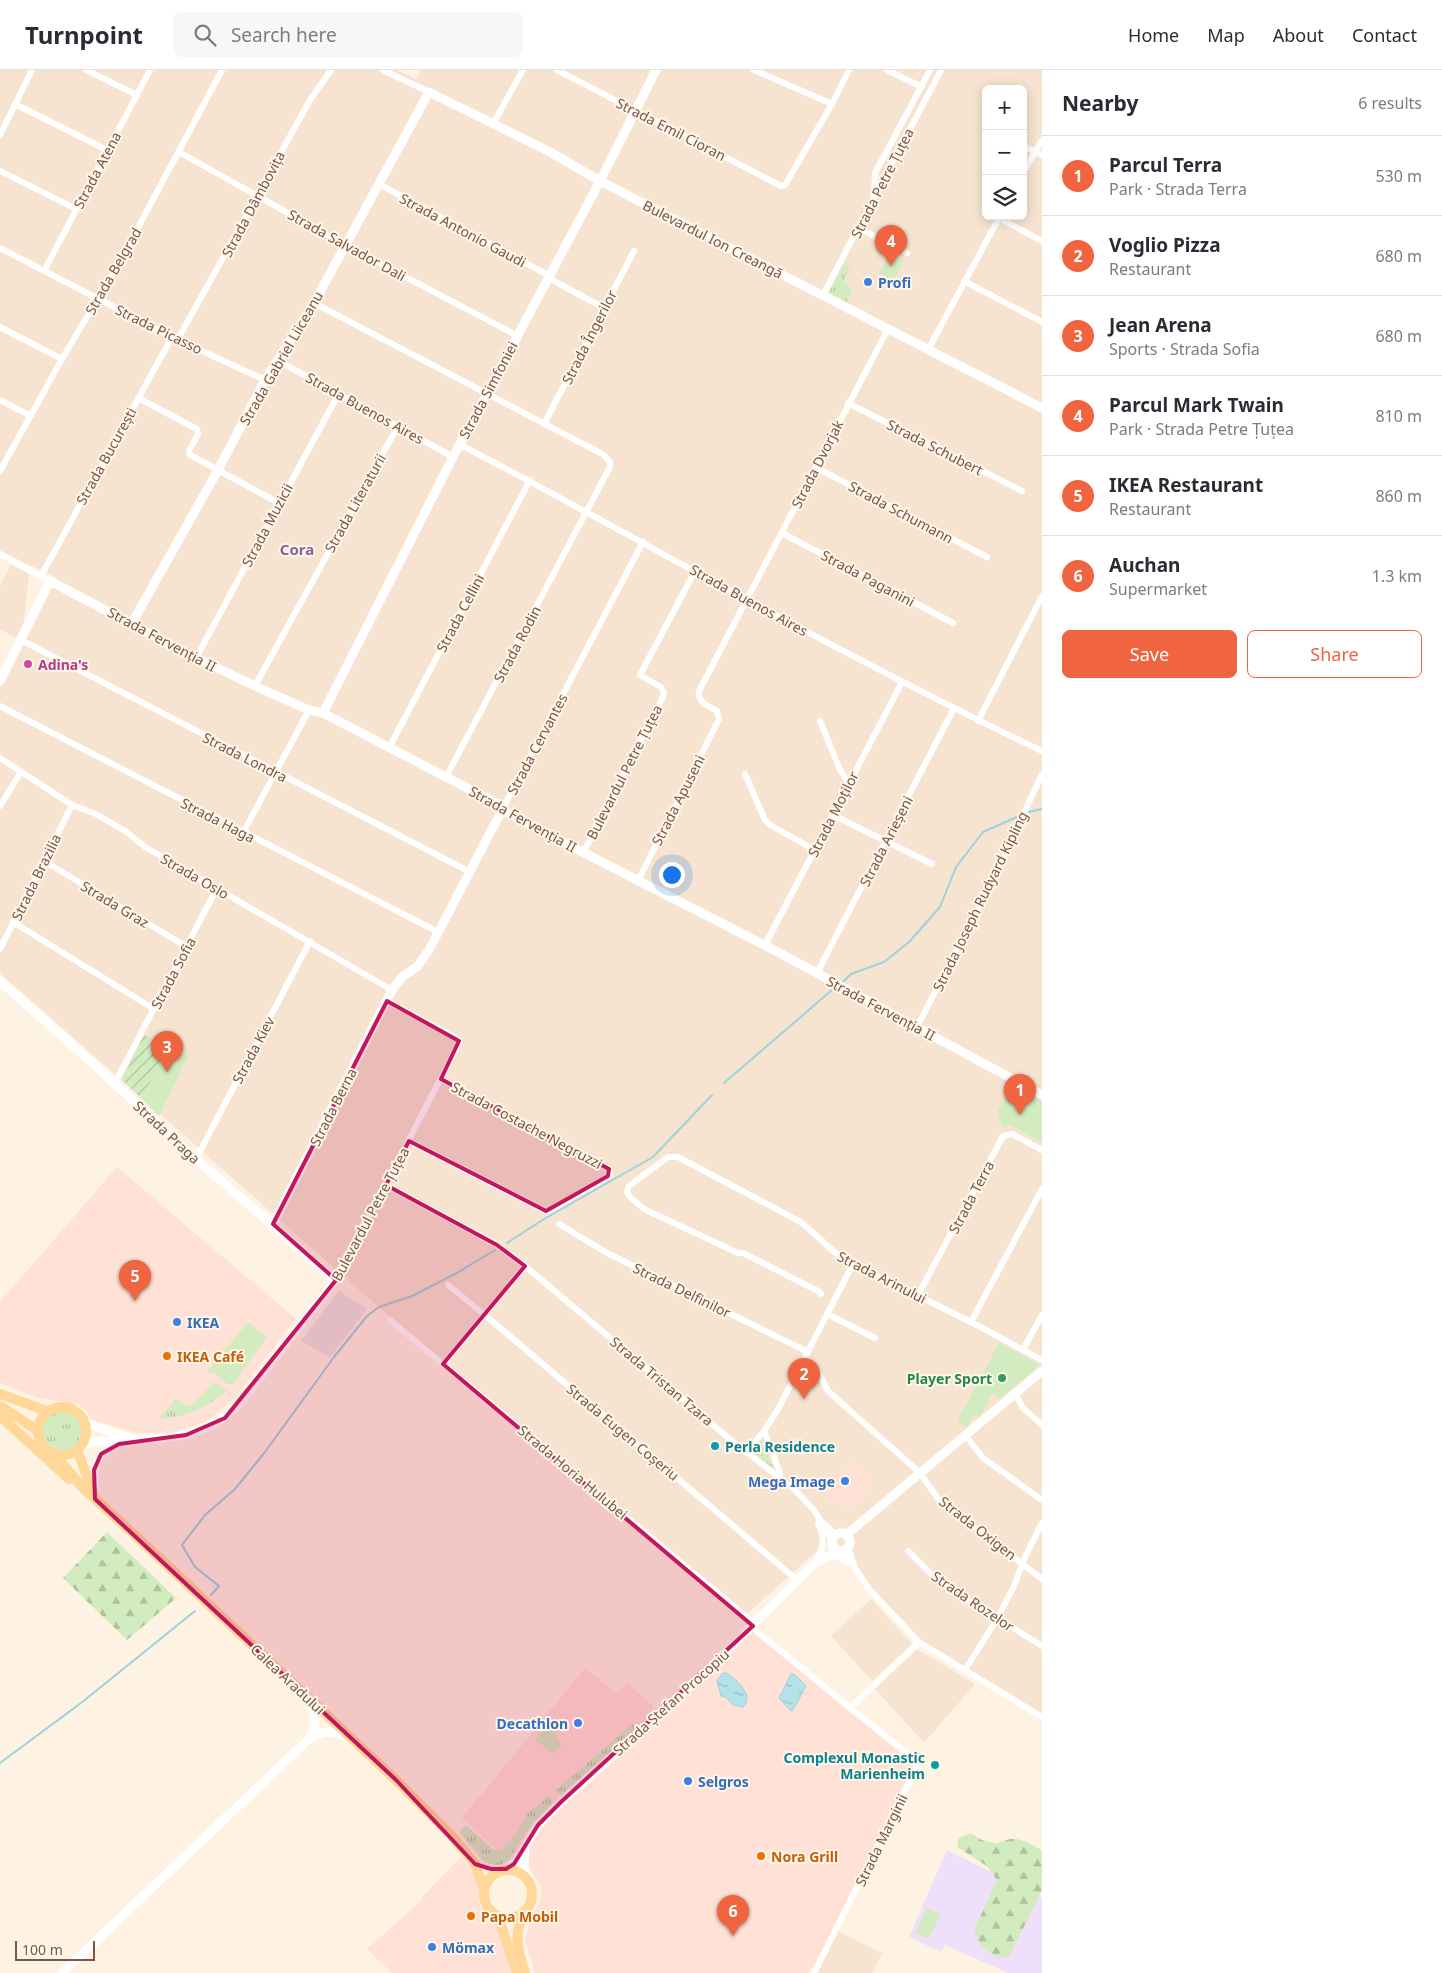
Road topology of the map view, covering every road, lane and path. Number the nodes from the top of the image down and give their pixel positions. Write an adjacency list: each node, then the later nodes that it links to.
1 (32, 70): 19 (street)
2 (86, 70): 17 (street)
3 (150, 70): 17 (street, Strada Atena)
4 (222, 70): 27 (street, Strada Belgrad)
5 (331, 70): 34 (street, Strada Dâmbovița)
6 (383, 70): 16 (street, Bulevardul Ion Creangă)
7 (523, 70): 22 (street)
8 (557, 70): 21 (street, Strada Emil Cioran)
9 (656, 70): 21 (street, Strada Simfoniei)
10 (754, 70): 20 (street)
11 (849, 70): 20 (street)
12 (887, 70): 15 (street)
13 (930, 70): 15 (street)
14 (941, 70): 18 (street, Strada Petre Țuțea)
15 (921, 90): 18 (street); 35 (street)
16 (429, 92): 22 (street, Bulevardul Ion Creangă); 33 (street, Strada Gabriel Liiceanu)
17 (137, 95): 26 (street, Strada Atena)
18 (927, 97): 35 (street, Strada Petre Țuțea)
19 (15, 104): 23 (street); 26 (street)
20 (832, 104): 21 (street, Strada Emil Cioran)
21 (635, 110): 32 (street, Strada Simfoniei)
22 (494, 124): 32 (street, Bulevardul Ion Creangă)
23 (0, 135)
24 (1042, 140): 28 (street)
25 (1027, 148): 28 (street)
26 (107, 150): 36 (street, Strada Atena)
27 (179, 152): 34 (street, Strada Salvador Dali); 49 (street, Strada Belgrad)
28 (1035, 152): 29 (street); 30 (street)
29 (1042, 155)
30 (1027, 166)
31 (0, 171): 36 (street)
32 (600, 181): 46 (street, Strada Simfoniei); 48 (street, Bulevardul Ion Creangă)
33 (379, 184): 41 (street, Strada Gabriel Liiceanu); 46 (street, Strada Antonio Gaudi)
34 (259, 196): 41 (street, Strada Salvador Dali); 56 (street, Strada Dâmbovița)
35 (874, 199): 39 (street, Strada Petre Țuțea)
36 (76, 209): 45 (street, Strada Atena)
37 (997, 220): 47 (street)
38 (1004, 220): 40 (street)
39 (859, 228): 44 (street); 48 (street, Strada Petre Țuțea)
40 (1042, 241)
41 (345, 245): 50 (street, Strada Gabriel Liiceanu); 55 (street, Strada Salvador Dali)
42 (0, 248): 45 (street, Strada Picasso)
43 (634, 251): 51 (street, Strada Îngerilor)
44 (907, 253)
45 (44, 271): 49 (street, Strada Picasso)
46 (548, 275): 51 (street, Strada Antonio Gaudi); 55 (street, Strada Simfoniei)
47 (964, 281): 52 (street); 57 (street)
48 (823, 295): 54 (street, Bulevardul Ion Creangă)
49 (99, 299): 56 (street, Strada Picasso); 58 (street, Strada Belgrad)
50 (314, 303): 59 (street, Strada Gabriel Liiceanu); 62 (street)
51 (604, 308): 68 (street, Strada Îngerilor)
52 (1042, 322)
53 (0, 327): 58 (street)
54 (888, 329): 57 (street, Bulevardul Ion Creangă); 65 (street, Strada Dvorjak)
55 (516, 336): 62 (street, Strada Simfoniei)
56 (175, 338): 60 (street, Strada Picasso); 63 (street, Strada București)
57 (928, 350): 66 (street, Bulevardul Ion Creangă)
58 (62, 359): 67 (street, Strada Belgrad)
59 (276, 360): 60 (street, Strada Gabriel Liiceanu); 61 (street, Strada Buenos Aires)
60 (265, 380): 73 (street, Strada Gabriel Liiceanu)
61 (339, 393): 69 (street, Strada Buenos Aires); 77 (street, Strada Muzicii)
62 (486, 394): 68 (street); 70 (street, Strada Simfoniei)
63 (138, 398): 73 (street); 84 (street, Strada București)
64 (0, 400): 67 (street)
65 (848, 403): 72 (street, Strada Dvorjak); 76 (street, Strada Schubert)
66 (1042, 408)
67 (31, 416): 74 (street, Strada Belgrad)
68 (544, 424): 78 (street, Strada Rodin)
69 (398, 426): 71 (street, Strada Buenos Aires); 95 (street, Strada Literaturii)
70 (460, 444): 71 (street, Strada Simfoniei); 75 (street, Strada Buenos Aires)
71 (453, 457): 99 (street, Strada Simfoniei)
72 (815, 467): 79 (street, Strada Dvorjak); 82 (street, Strada Schumann)
73 (218, 470): 77 (street); 90 (street, Strada Gabriel Liiceanu)
74 (0, 471)
75 (530, 480): 78 (street, Strada Buenos Aires); 103 (street, Strada Cellini)
76 (1022, 491)
77 (279, 503): 92 (street, Strada Muzicii)
78 (587, 511): 80 (street, Strada Buenos Aires); 110 (street, Strada Rodin)
79 (782, 533): 87 (street, Strada Dvorjak); 89 (street, Strada Paganini)
80 (644, 542): 83 (street, Strada Buenos Aires); 114 (street, Strada Cervantes)
81 (0, 554): 84 (street, Strada Fervenția II)
82 (986, 557)
83 (695, 571): 87 (street, Strada Buenos Aires); 119 (street, Bulevardul Petre Țuțea)
84 (41, 576): 85 (street, Strada Fervenția II)
85 (50, 581): 90 (street, Strada Fervenția II); 91 (street)
86 (1042, 596): 88 (street)
87 (748, 600): 94 (street, Strada Buenos Aires); 100 (street, Strada Dvorjak)
88 (1039, 609): 101 (street)
89 (953, 622)
90 (132, 623): 92 (street, Strada Fervenția II)
91 (21, 640): 93 (street); 107 (street, Strada Londra)
92 (196, 658): 95 (street, Strada Fervenția II)
93 (0, 681)
94 (902, 682): 97 (street, Strada Buenos Aires); 111 (street, Strada Moților)
95 (255, 686): 98 (street, Strada Fervenția II)
96 (0, 706): 116 (street, Strada Haga)
97 (954, 708): 101 (street, Strada Buenos Aires); 117 (street, Strada Arieșeni)
98 (309, 710): 99 (street, Strada Fervenția II); 107 (street)
99 (323, 713): 103 (street, Strada Fervenția II)
100 (719, 720): 123 (street, Strada Apuseni)
101 (978, 720): 104 (street, Strada Buenos Aires)
102 (820, 721): 111 (street)
103 (390, 746): 110 (street, Strada Fervenția II)
104 (1042, 751)
105 (0, 758): 106 (street, Strada Oslo)
106 (21, 772): 112 (street, Strada Oslo); 113 (street)
107 (276, 773): 116 (street); 122 (street, Strada Londra)
108 (745, 774): 118 (street)
109 (1042, 774): 136 (street, Strada Joseph Rudyard Kipling)
110 (446, 777): 114 (street, Strada Fervenția II)
111 (849, 783): 115 (street, Strada Moților)
112 (72, 805): 120 (street, Strada Brazilia); 124 (street, Strada Oslo)
113 (0, 806)
114 (502, 810): 119 (street, Strada Fervenția II); 122 (street, Strada Cervantes)
115 (833, 815): 117 (street); 118 (street, Strada Moților)
116 (243, 833): 126 (street, Strada Haga)
117 (885, 842): 121 (street); 131 (street, Strada Arieșeni)
118 (815, 850): 128 (street, Strada Moților)
119 (583, 853): 123 (street, Strada Fervenția II)
120 (44, 861): 125 (street, Strada Brazilia); 129 (street, Strada Graz)
121 (932, 864)
122 (470, 872): 126 (street, Strada Cervantes)
123 (638, 881): 128 (street, Strada Fervenția II)
124 (217, 888): 127 (street, Strada Oslo); 129 (street, Strada Sofia)
125 (13, 922): 130 (street, Strada Brazilia); 135 (street)
126 (438, 932): 133 (street, Strada Cervantes)
127 (310, 941): 133 (street, Strada Oslo); 142 (street, Strada Kiev)
128 (765, 946): 131 (street, Strada Fervenția II)
129 (187, 947): 135 (street, Strada Sofia)
130 (0, 949)
131 (817, 973): 136 (street, Strada Fervenția II)
132 (0, 981): 138 (street, Strada Praga)
133 (392, 990): 134 (street, Strada Berna)
134 (387, 1001): 137 (street, Bulevardul Petre Țuțea); 145 (street, Strada Berna)
135 (154, 1009): 138 (street, Strada Sofia)
136 (917, 1027): 139 (street, Strada Fervenția II)
137 (441, 1079): 140 (street, Bulevardul Petre Țuțea); 140 (street, Strada Costache Negruzzi)
138 (115, 1083): 142 (street, Strada Praga)
139 (1042, 1095)
140 (410, 1140): 143 (street, Bulevardul Petre Țuțea)
141 (1042, 1150): 151 (street, Strada Terra)
142 (196, 1159): 145 (street, Strada Praga)
143 (386, 1185): 148 (street, Strada Tristan Tzara); 149 (street, Bulevardul Petre Țuțea)
144 (1042, 1190): 157 (street)
145 (272, 1224): 149 (street, Strada Praga)
146 (559, 1224): 160 (street, Strada Delfinilor)
147 (853, 1264): 151 (street, Strada Arinului); 152 (street); 152 (street, Strada Arinului)
148 (525, 1266): 154 (street); 176 (street, Strada Tristan Tzara)
149 (336, 1280): 174 (street, Bulevardul Petre Țuțea)
150 (448, 1285): 154 (street, Strada Eugen Coșeriu)
151 (918, 1296): 157 (street, Strada Arinului)
152 (834, 1300): 153 (street)
153 (827, 1314): 158 (street); 160 (street)
154 (485, 1315): 162 (street); 190 (street, Strada Eugen Coșeriu)
155 (1042, 1315): 159 (street)
156 (390, 1320): 162 (street, Strada Horia Hulubei)
157 (971, 1322): 159 (street, Strada Arinului)
158 (875, 1338)
159 (1024, 1350): 161 (street, Strada Arinului)
160 (806, 1355): 172 (street); 178 (street, Strada Oxigen)
161 (1042, 1360)
162 (443, 1364): 192 (street, Strada Horia Hulubei)
163 (1042, 1370): 165 (street)
164 (0, 1394): 167 (main road)
165 (1016, 1394): 170 (street); 173 (street)
166 (0, 1406): 171 (main road)
167 (47, 1411): 169 (main road); 171 (main road)
168 (0, 1416): 180 (main road)
169 (85, 1423): 174 (street, Bulevardul Petre Țuțea); 175 (main road)
170 (1042, 1426)
171 (37, 1430): 177 (main road)
172 (764, 1431): 176 (street); 179 (street)
173 (965, 1435): 178 (street); 181 (street)
174 (135, 1440): 175 (street, Bulevardul Petre Țuțea); 180 (street)
175 (79, 1448): 177 (main road); 180 (main road, Calea Aradului)
176 (746, 1452): 179 (street, Strada Tristan Tzara)
177 (54, 1454): 180 (main road, Calea Aradului)
178 (919, 1472): 184 (street); 187 (street, Strada Oxigen)
179 (780, 1478): 182 (street, Strada Tristan Tzara)
180 (96, 1499): 196 (main road, Calea Aradului)
181 (1042, 1500)
182 (814, 1510): 184 (street, Strada Tristan Tzara); 186 (street)
183 (1042, 1523): 187 (street)
184 (841, 1543): 186 (street, Strada Ștefan Procopiu); 188 (street, Strada Tristan Tzara)
185 (908, 1552): 191 (street, Strada Rozelor)
186 (816, 1562): 188 (street, Strada Tristan Tzara); 190 (street, Strada Ștefan Procopiu)
187 (1023, 1563): 189 (street, Strada Oxigen); 191 (street)
188 (855, 1568): 193 (street, Strada Tristan Tzara)
189 (1042, 1578)
190 (797, 1580): 192 (street, Strada Ștefan Procopiu)
191 (998, 1618): 194 (street, Strada Rozelor); 195 (street)
192 (753, 1626): 197 (street, Strada Marginii); 201 (street, Strada Ștefan Procopiu)
193 (919, 1642): 195 (street, Strada Tristan Tzara); 197 (street)
194 (1042, 1646)
195 (965, 1670): 198 (street, Strada Tristan Tzara)
196 (305, 1695): 199 (main road, Calea Aradului); 200 (street)
197 (850, 1708): 211 (street, Strada Marginii)
198 (1042, 1717)
199 (352, 1739): 200 (street); 202 (main road, Calea Aradului)
200 (308, 1740): 208 (street)
201 (525, 1846): 203 (street, Strada Ștefan Procopiu); 204 (street)
202 (475, 1864): 203 (main road); 205 (main road, Calea Aradului)
203 (503, 1870): 204 (main road); 205 (main road)
204 (528, 1880): 206 (main road)
205 (484, 1889): 207 (main road)
206 (525, 1911): 207 (main road); 210 (main road)
207 (498, 1916): 209 (main road)
208 (62, 1973)
209 (517, 1973)
210 (526, 1973)
211 (814, 1973)

